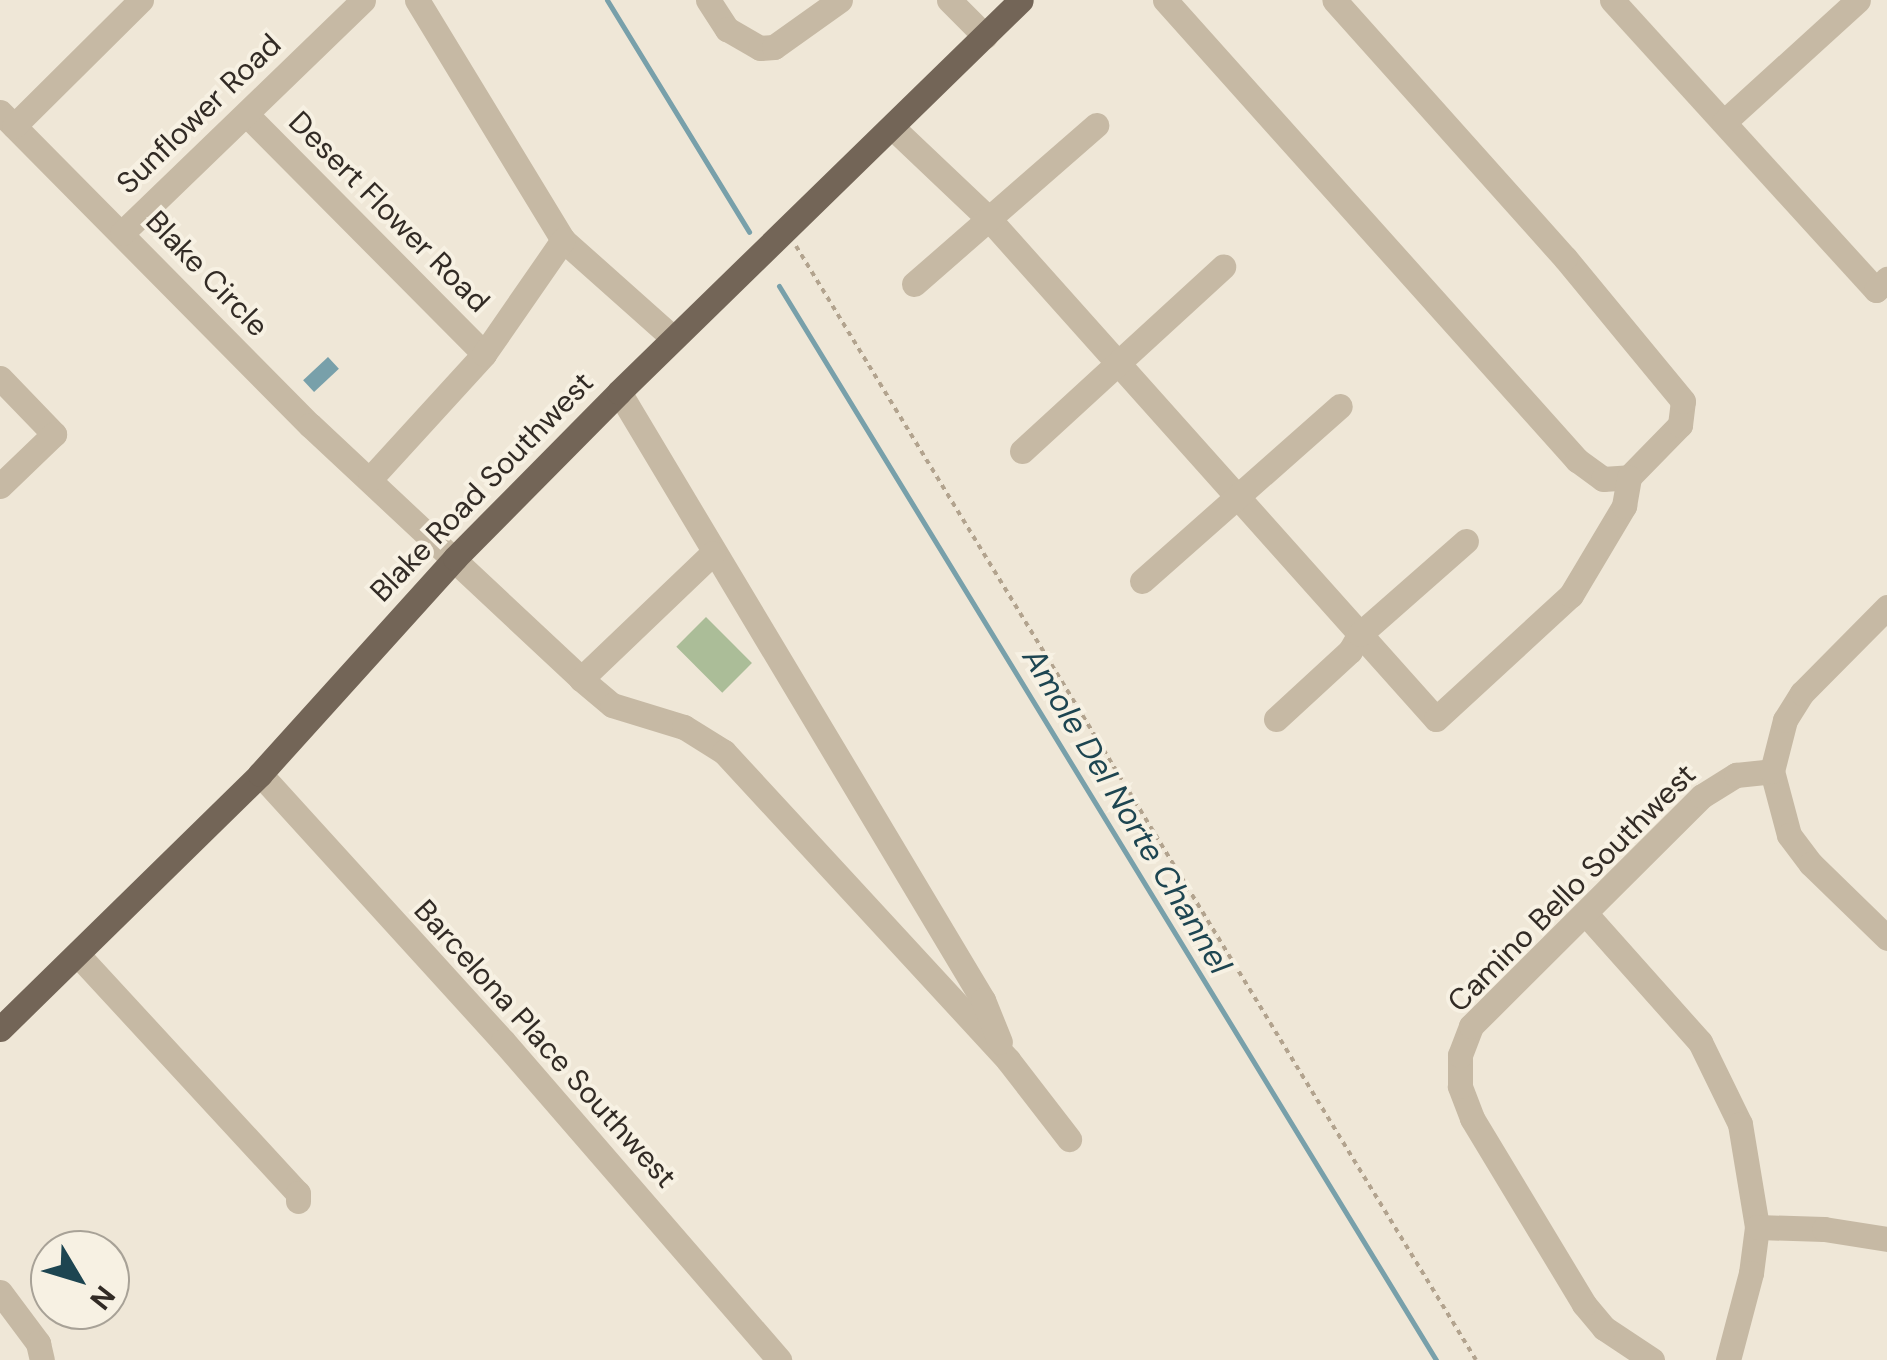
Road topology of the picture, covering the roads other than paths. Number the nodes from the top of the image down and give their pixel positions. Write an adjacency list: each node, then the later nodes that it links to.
1 (141, 0): 14 (street)
2 (364, 0): 13 (street, Sunflower Road)
3 (417, 0): 20 (street)
4 (708, 0): 5 (street)
5 (840, 0)
6 (949, 0): 12 (street)
7 (1022, 0): 12 (main road, Blake Road Southwest)
8 (1166, 0): 31 (street)
9 (1334, 0): 31 (street)
10 (1612, 0): 15 (street)
11 (1858, 0): 15 (street)
12 (984, 36): 17 (main road, Blake Road Southwest)
13 (248, 116): 19 (street, Sunflower Road); 25 (street, Desert Flower Road)
14 (7, 119): 19 (street, Blake Circle)
15 (1724, 122): 23 (street)
16 (1096, 125): 18 (street)
17 (892, 127): 18 (street); 24 (main road, Blake Road Southwest)
18 (990, 220): 22 (street); 26 (street)
19 (122, 233): 32 (street, Blake Circle)
20 (563, 240): 24 (street); 25 (street)
21 (1223, 268): 26 (street)
22 (914, 284)
23 (1881, 285)
24 (674, 338): 28 (main road, Blake Road Southwest)
25 (484, 354): 32 (street)
26 (1117, 364): 30 (street); 34 (street)
27 (0, 378): 33 (street)
28 (619, 392): 36 (street); 37 (main road, Blake Road Southwest)
29 (1340, 406): 34 (street)
30 (1022, 451)
31 (1629, 478): 40 (street)
32 (370, 480): 37 (street, Blake Circle)
33 (0, 486)
34 (1236, 498): 38 (street); 40 (street)
35 (1466, 541): 40 (street)
36 (713, 553): 41 (street); 49 (street)
37 (455, 558): 41 (street, Blake Circle); 44 (main road, Blake Road Southwest)
38 (1142, 581)
39 (1887, 607): 43 (street)
40 (1360, 634): 42 (street)
41 (580, 679): 49 (street, Blake Circle)
42 (1276, 719)
43 (1772, 770): 45 (street, Camino Bello Southwest); 46 (street)
44 (260, 774): 47 (main road, Blake Road Southwest); 56 (street, Barcelona Place Southwest)
45 (1585, 914): 52 (street); 57 (street, Camino Bello Southwest)
46 (1887, 938)
47 (78, 955): 48 (main road, Blake Road Southwest); 51 (street)
48 (0, 1029)
49 (1008, 1060): 50 (street)
50 (1069, 1138)
51 (298, 1201)
52 (1757, 1227): 53 (street); 58 (street)
53 (1887, 1240)
54 (0, 1292): 55 (street)
55 (42, 1360)
56 (779, 1360)
57 (1652, 1360)
58 (1728, 1360)

